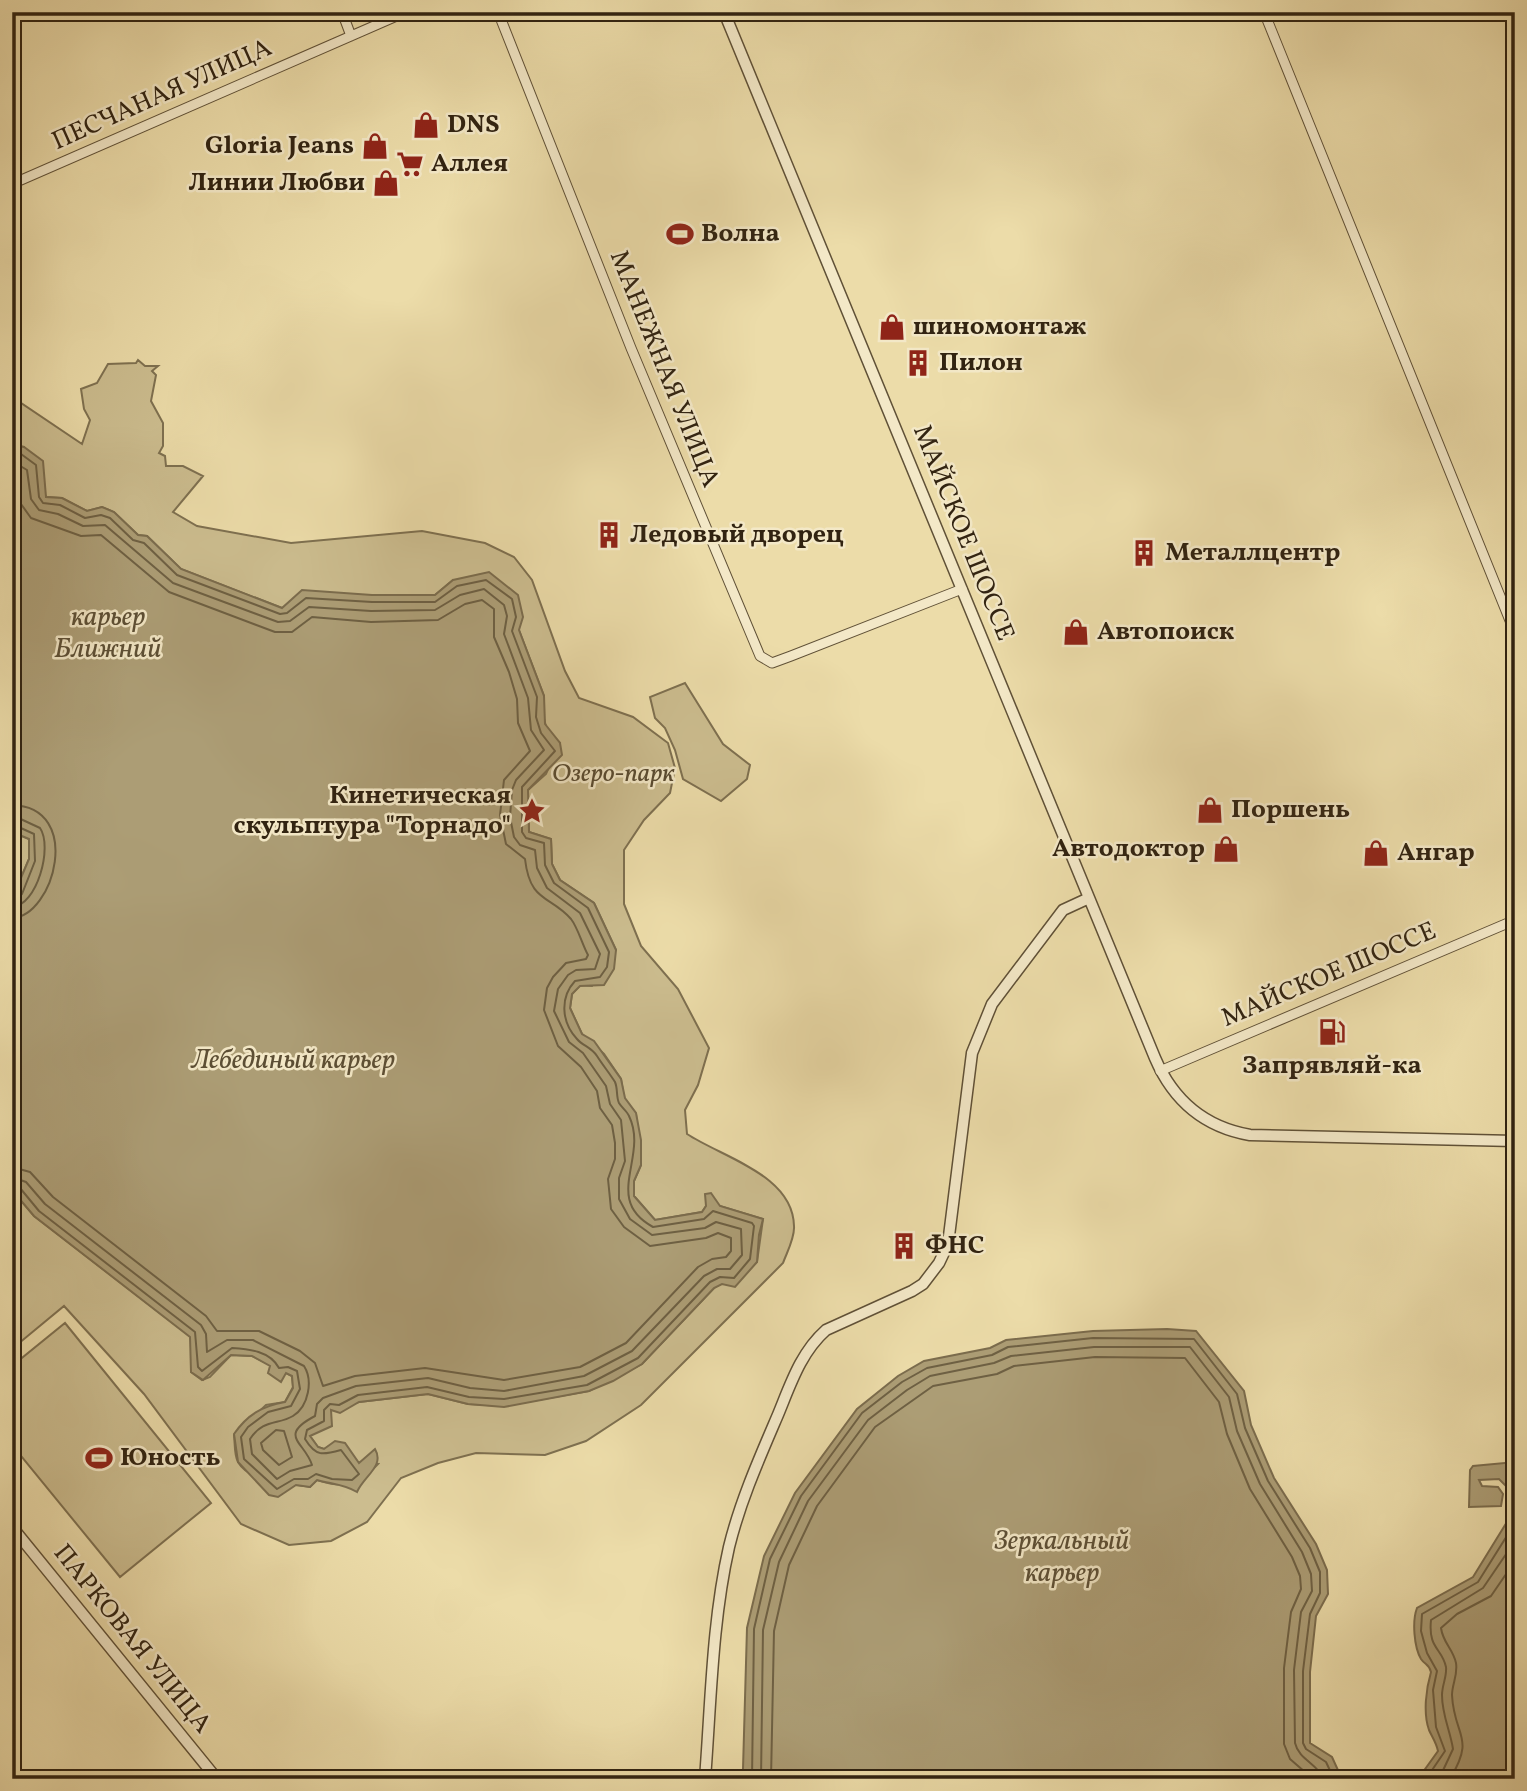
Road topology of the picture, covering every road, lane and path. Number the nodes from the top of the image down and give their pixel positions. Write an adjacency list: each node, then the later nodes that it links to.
1 (342, 12): 6 (street)
2 (406, 12): 6 (street, ПЕСЧАНАЯ УЛИЦА)
3 (499, 12): 8 (street, МАНЕЖНАЯ УЛИЦА)
4 (724, 12): 8 (street, МАЙСКОЕ ШОССЕ)
5 (1264, 12): 9 (street)
6 (351, 36): 7 (street, ПЕСЧАНАЯ УЛИЦА)
7 (12, 184)
8 (962, 589): 10 (street, МАЙСКОЕ ШОССЕ)
9 (1515, 633)
10 (1089, 898): 12 (street, МАЙСКОЕ ШОССЕ); 16 (street)
11 (1515, 920): 12 (street, МАЙСКОЕ ШОССЕ)
12 (1160, 1070): 13 (street, МАЙСКОЕ ШОССЕ)
13 (1515, 1141)
14 (12, 1527): 15 (street, ПАРКОВАЯ УЛИЦА)
15 (217, 1779)
16 (705, 1779)

